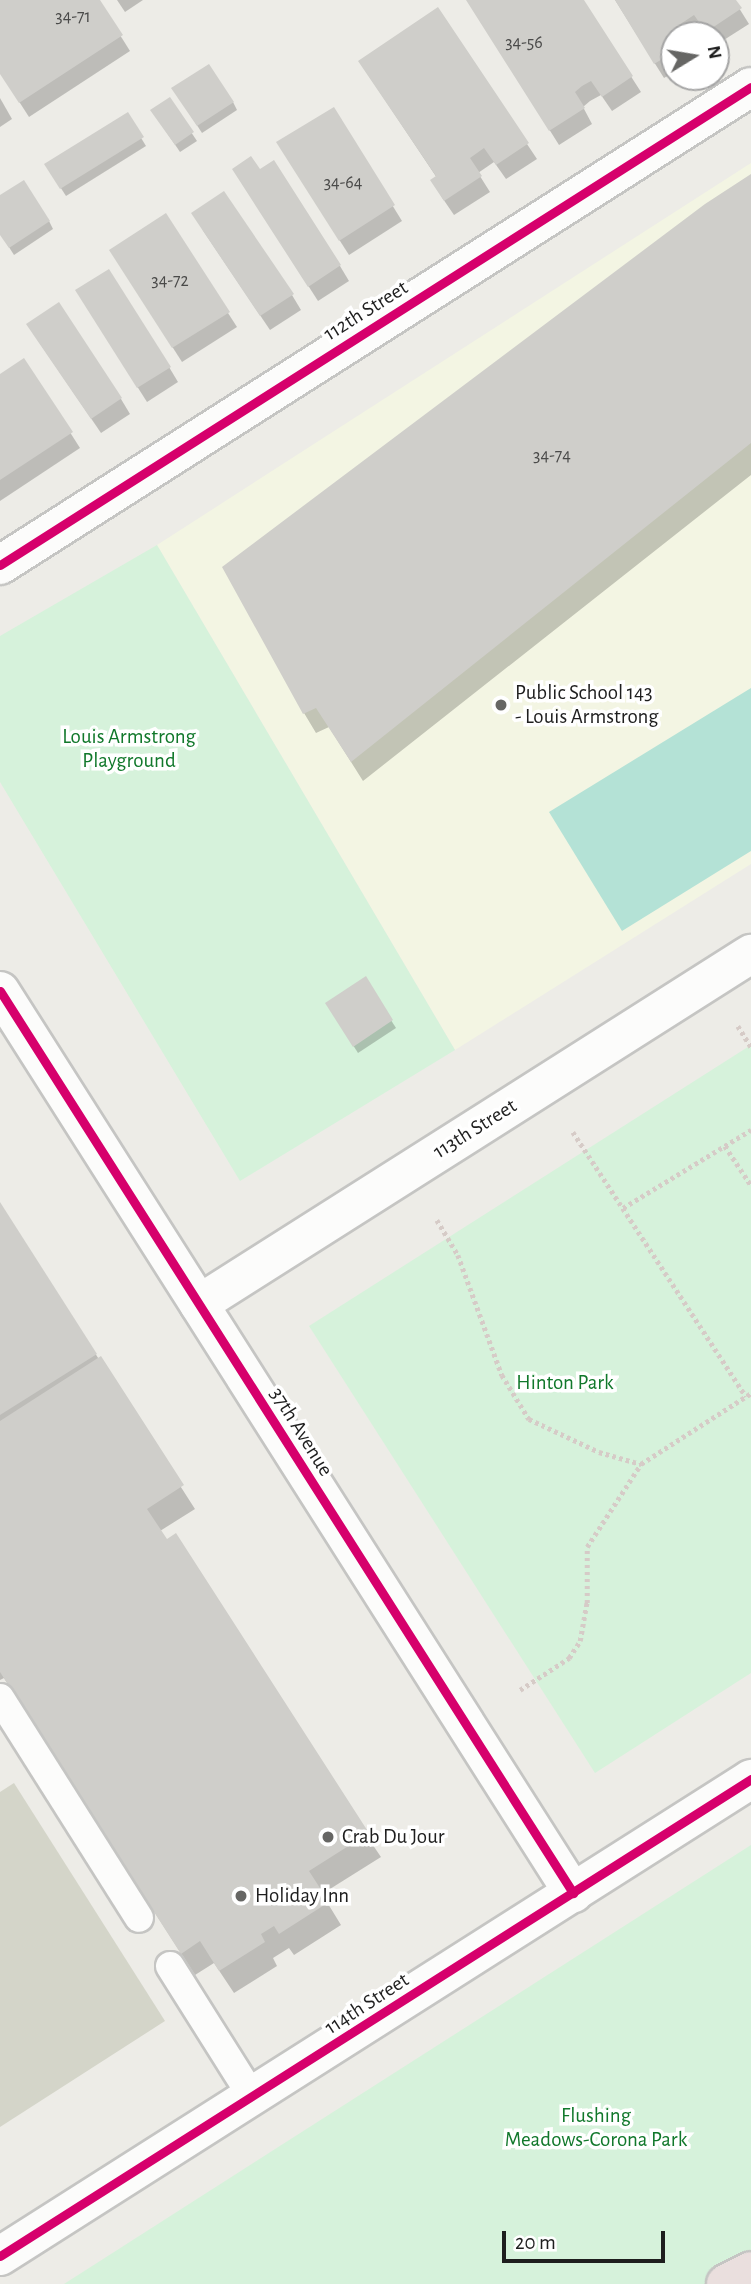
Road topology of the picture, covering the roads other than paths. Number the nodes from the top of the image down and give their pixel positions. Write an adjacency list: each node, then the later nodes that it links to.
1 (751, 87): 2 (street, 112th Street)
2 (0, 565)
3 (751, 954): 5 (street, 113th Street)
4 (0, 991): 5 (street, 37th Avenue)
5 (199, 1304): 8 (street, 37th Avenue)
6 (0, 1698): 9 (lane)
7 (751, 1779): 8 (street, 114th Street)
8 (573, 1893): 11 (street, 114th Street)
9 (139, 1918)
10 (170, 1966): 11 (lane)
11 (253, 2098): 12 (street, 114th Street)
12 (0, 2256)
13 (751, 2271): 14 (highway)
14 (726, 2284)

